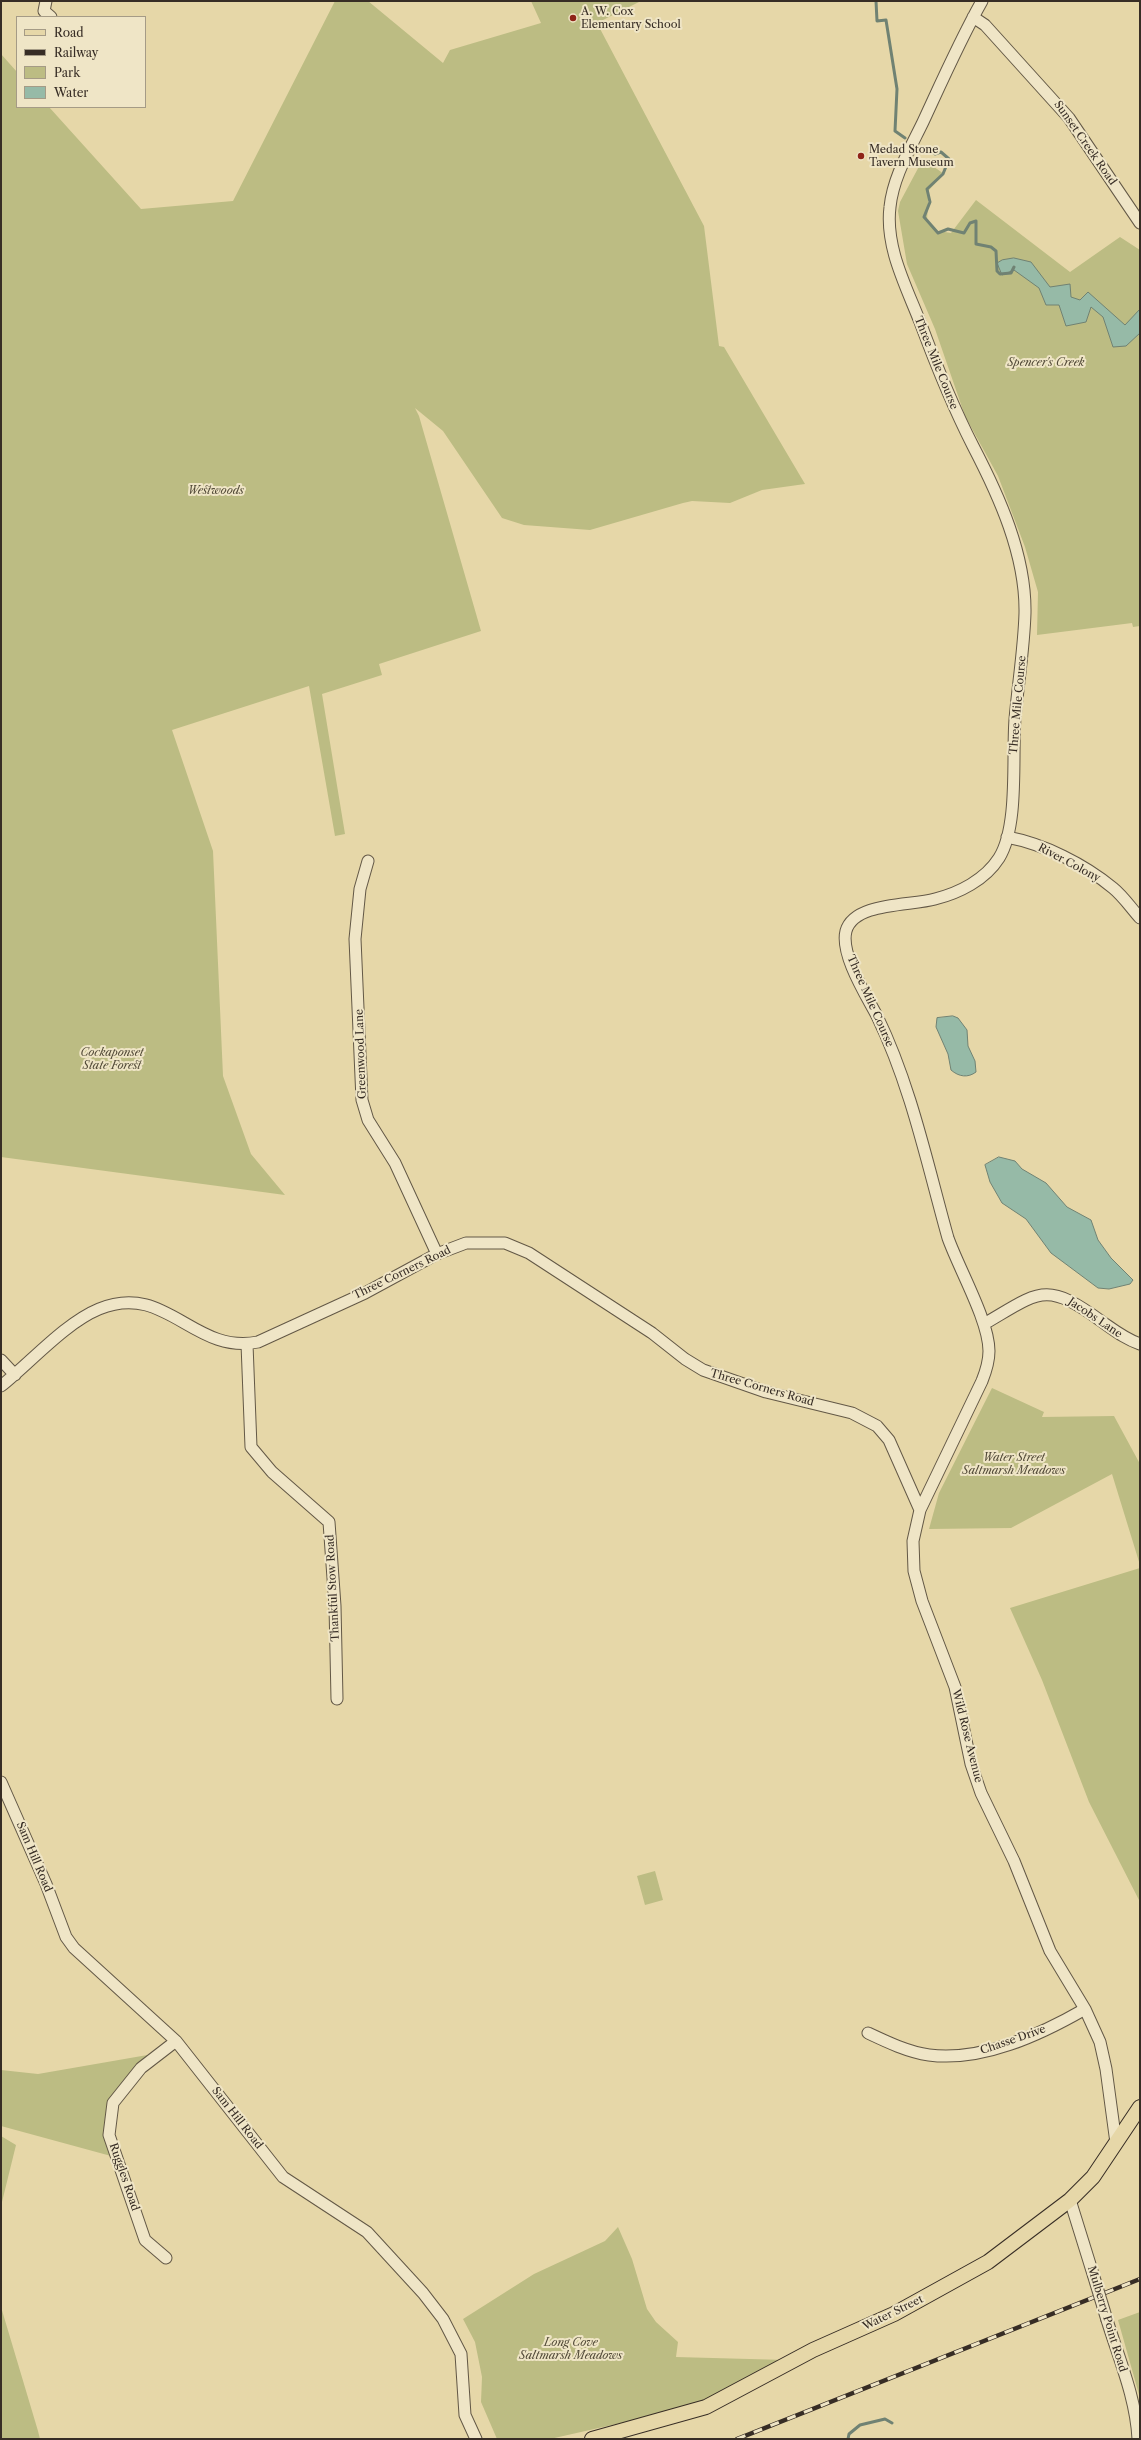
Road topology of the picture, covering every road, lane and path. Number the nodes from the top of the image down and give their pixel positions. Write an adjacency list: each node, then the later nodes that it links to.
1 (46, 1): 3 (street)
2 (982, 1): 4 (street, Three Mile Course)
3 (50, 16)
4 (973, 17): 5 (street, Sunset Creek Road); 6 (street, Three Mile Course)
5 (1140, 223)
6 (1007, 837): 8 (street, River Colony); 10 (street, Three Mile Course)
7 (368, 861): 9 (street, Greenwood Lane)
8 (1140, 918)
9 (437, 1254): 11 (street, Three Corners Road); 16 (street, Three Corners Road)
10 (984, 1324): 12 (street, Jacobs Lane); 16 (street, Wild Rose Avenue)
11 (247, 1344): 14 (street, Three Corners Road); 17 (street, Thankful Stow Road)
12 (1140, 1344)
13 (1, 1360): 14 (street)
14 (15, 1375): 15 (street)
15 (1, 1386)
16 (920, 1510): 19 (street, Wild Rose Avenue)
17 (337, 1699)
18 (1, 1782): 21 (street, Sam Hill Road)
19 (1085, 2009): 20 (street, Chasse Drive); 23 (street, Wild Rose Avenue)
20 (868, 2033)
21 (176, 2041): 25 (street, Ruggles Road); 27 (street, Sam Hill Road)
22 (1140, 2107): 23 (main road, Water Street)
23 (1116, 2143): 24 (main road, Water Street)
24 (1070, 2200): 26 (street, Mulberry Point Road, bridge); 28 (main road, Water Street)
25 (166, 2258)
26 (1139, 2420): 29 (street, Mulberry Point Road)
27 (476, 2439)
28 (592, 2439)
29 (1138, 2439)

